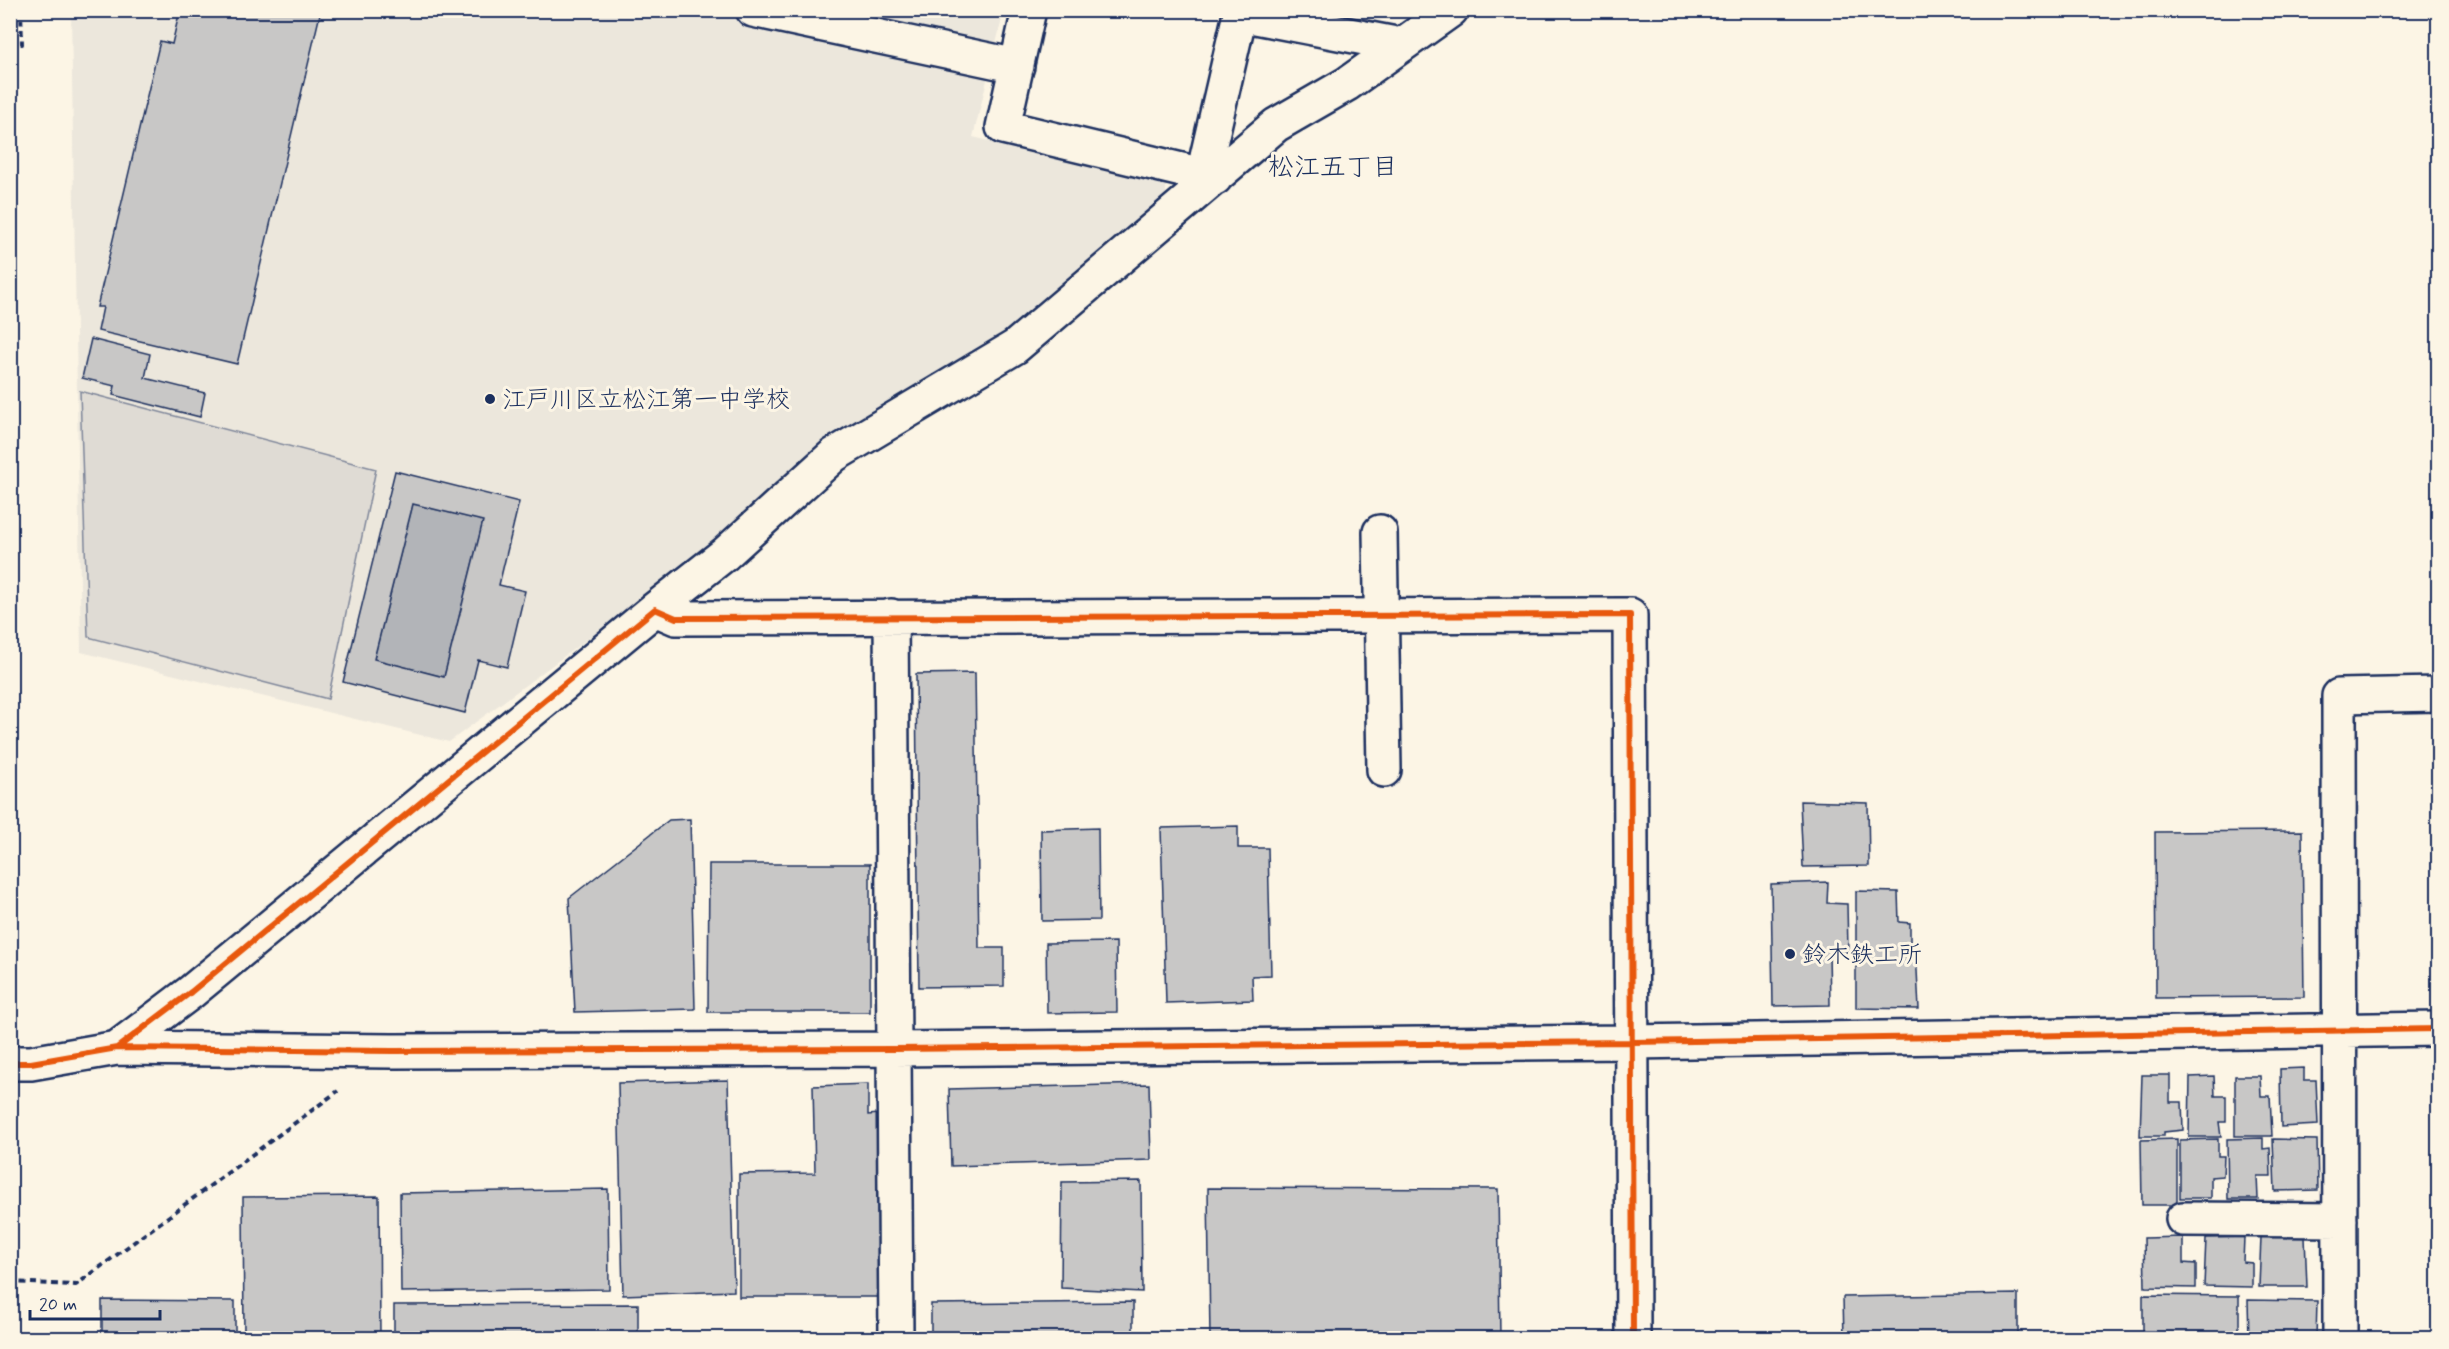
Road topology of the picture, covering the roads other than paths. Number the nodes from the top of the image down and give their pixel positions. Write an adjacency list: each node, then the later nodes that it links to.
1 (753, 10): 5 (street)
2 (1029, 10): 5 (street)
3 (1451, 10): 4 (street)
4 (1401, 45): 6 (street); 6 (street)
5 (1017, 66): 6 (street)
6 (1215, 178): 8 (street)
7 (1380, 532): 9 (street)
8 (655, 609): 10 (street); 16 (street)
9 (1382, 615): 10 (street); 12 (street); 15 (street)
10 (891, 616): 17 (street)
11 (2439, 694): 14 (street)
12 (1384, 770)
13 (2439, 1029): 14 (street)
14 (2341, 1030): 15 (street); 20 (street)
15 (1632, 1042): 17 (street); 22 (street)
16 (117, 1048): 17 (street); 18 (street)
17 (894, 1049): 21 (street)
18 (10, 1063)
19 (2183, 1219): 20 (street)
20 (2340, 1220): 23 (street)
21 (896, 1338)
22 (1633, 1338)
23 (2340, 1338)

